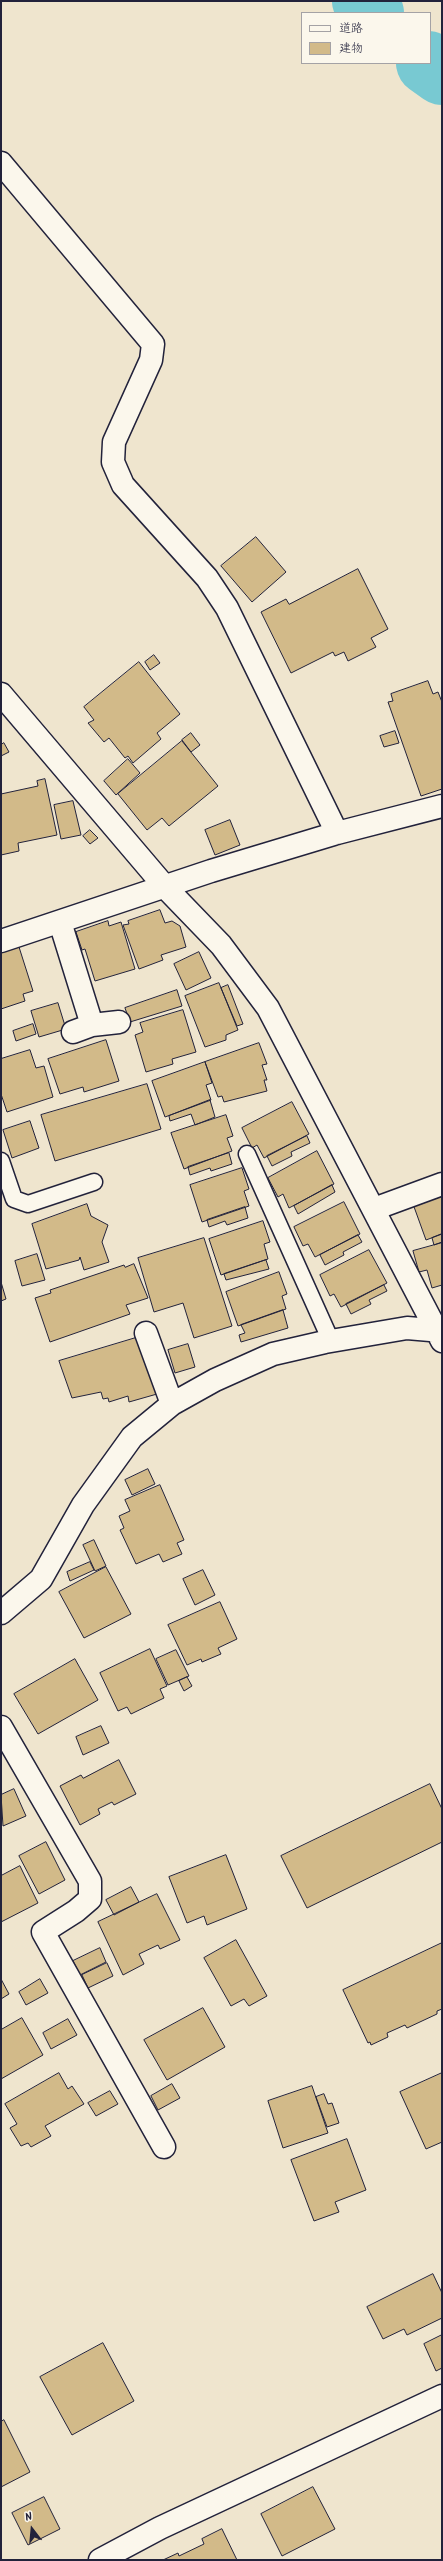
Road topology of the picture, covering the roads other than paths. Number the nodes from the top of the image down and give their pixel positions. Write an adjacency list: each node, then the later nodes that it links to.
1 (1, 163): 4 (street)
2 (1, 694): 5 (street)
3 (442, 806): 4 (street)
4 (337, 833): 5 (street)
5 (166, 888): 6 (street); 13 (street)
6 (60, 922): 7 (street); 8 (street)
7 (1, 941)
8 (119, 1022)
9 (247, 1154): 16 (lane)
10 (1, 1161): 11 (lane)
11 (94, 1182)
12 (442, 1184): 13 (street)
13 (374, 1209): 15 (street)
14 (146, 1333): 17 (street)
15 (440, 1333): 16 (street)
16 (331, 1341): 17 (street)
17 (172, 1404): 18 (street)
18 (1, 1613)
19 (1, 1727): 20 (street)
20 (164, 2147)
21 (442, 2396): 22 (street)
22 (134, 2552): 23 (street)
23 (100, 2560)

